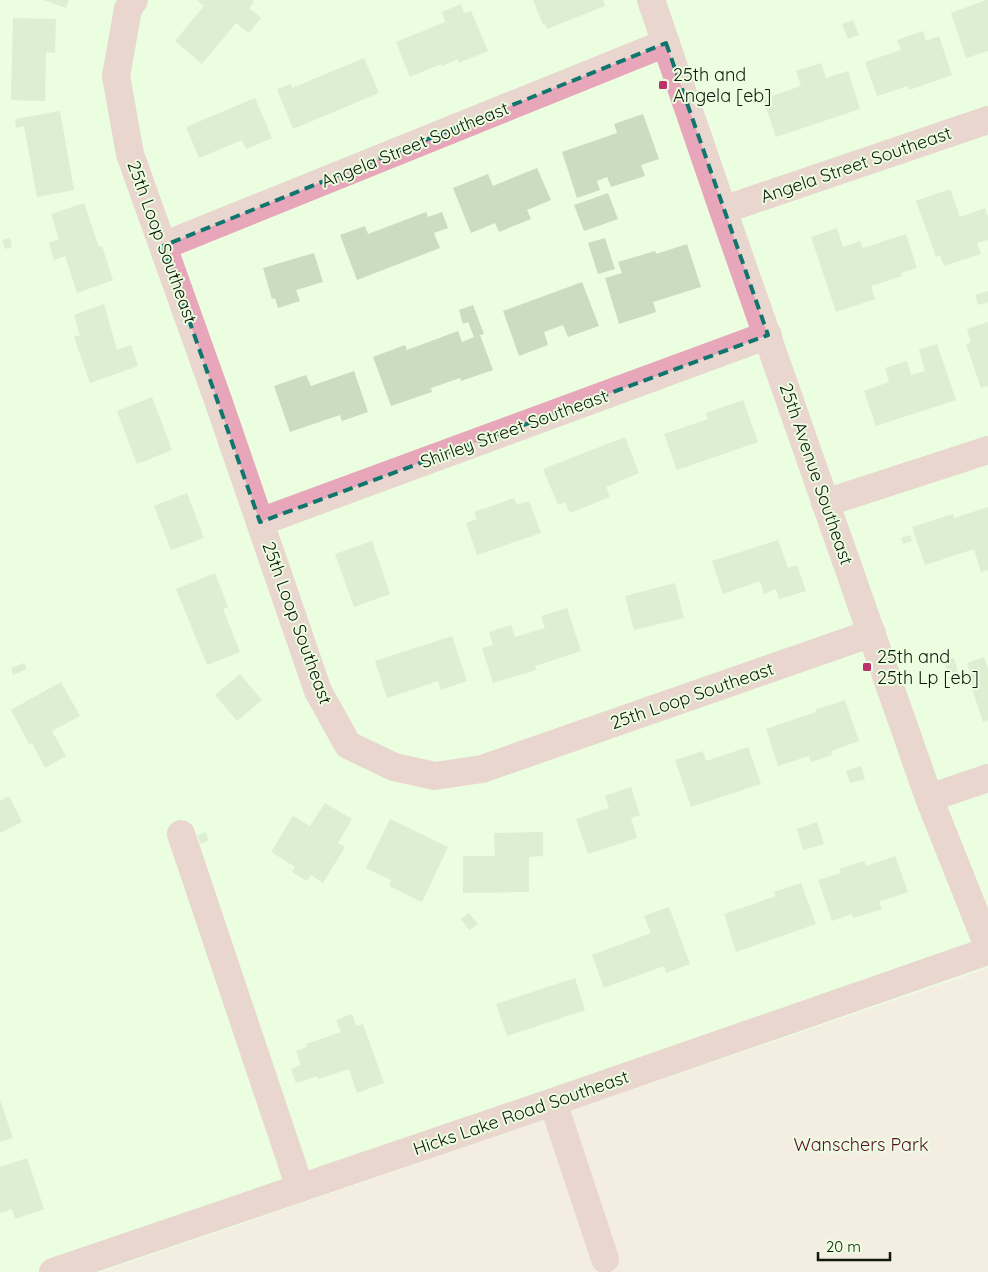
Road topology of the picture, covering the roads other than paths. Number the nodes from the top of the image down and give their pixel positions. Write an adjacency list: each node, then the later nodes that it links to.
1 (134, 0): 6 (street, 25th Loop Southeast)
2 (651, 0): 3 (street, 25th Avenue Southeast)
3 (666, 43): 5 (street, 25th Avenue Southeast); 6 (street, Angela Street Southeast)
4 (988, 120): 5 (street, Angela Street Southeast)
5 (723, 210): 7 (street, 25th Avenue Southeast)
6 (163, 246): 10 (street, 25th Loop Southeast)
7 (768, 335): 9 (street, 25th Avenue Southeast); 10 (street, Shirley Street Southeast)
8 (988, 450): 9 (street)
9 (825, 503): 11 (street, 25th Avenue Southeast)
10 (260, 522): 11 (street, 25th Loop Southeast)
11 (872, 632): 13 (street, 25th Avenue Southeast)
12 (988, 778): 13 (street)
13 (929, 798): 15 (street, 25th Avenue Southeast)
14 (181, 834): 18 (street)
15 (988, 946)
16 (988, 951): 17 (street, Hicks Lake Road Southeast)
17 (553, 1102): 18 (street, Hicks Lake Road Southeast); 19 (street)
18 (300, 1188): 20 (street, Hicks Lake Road Southeast)
19 (606, 1259)
20 (53, 1272)

